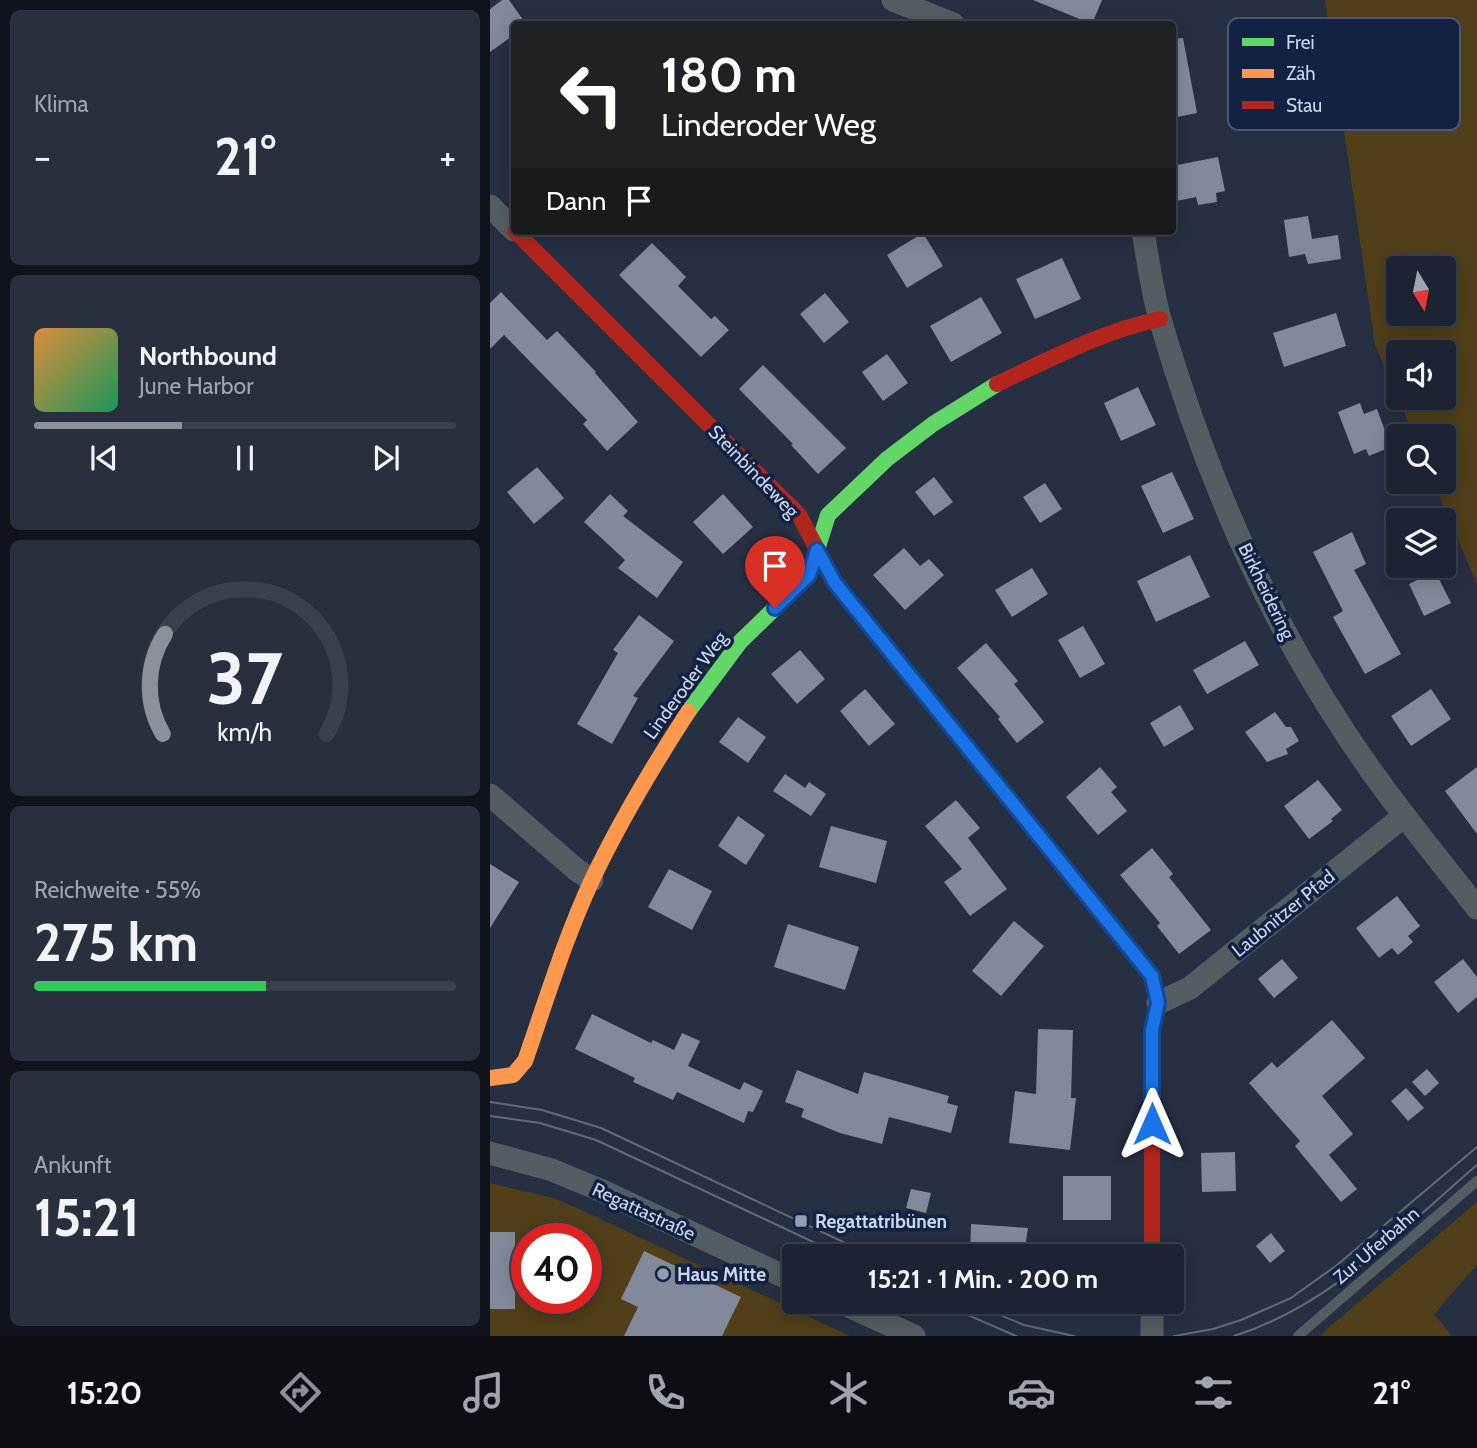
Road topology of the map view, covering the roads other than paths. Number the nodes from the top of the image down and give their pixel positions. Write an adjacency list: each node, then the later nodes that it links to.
1 (893, 0): 2 (street)
2 (946, 21)
3 (490, 206): 4 (street, Steinbindeweg)
4 (511, 227)
5 (519, 235): 8 (street, Steinbindeweg)
6 (1144, 235): 7 (street, Birkheidering)
7 (1160, 319): 8 (street, Linderoder Weg); 10 (street, Birkheidering)
8 (817, 550): 11 (street, Linderoder Weg); 13 (street, Steinbindeweg)
9 (490, 795): 11 (street)
10 (1405, 816): 12 (street, Birkheidering); 13 (street, Laubnitzer Pfad)
11 (592, 880): 14 (street, Linderoder Weg)
12 (1477, 908)
13 (1158, 1003): 17 (street, Steinbindeweg)
14 (490, 1078)
15 (490, 1153): 18 (street, Regattastraße)
16 (1477, 1181): 23 (lane, Zur Uferbahn)
17 (1152, 1244)
18 (782, 1275)
19 (866, 1314): 21 (street)
20 (1152, 1314): 22 (street)
21 (914, 1336)
22 (1152, 1336)
23 (1298, 1336)

